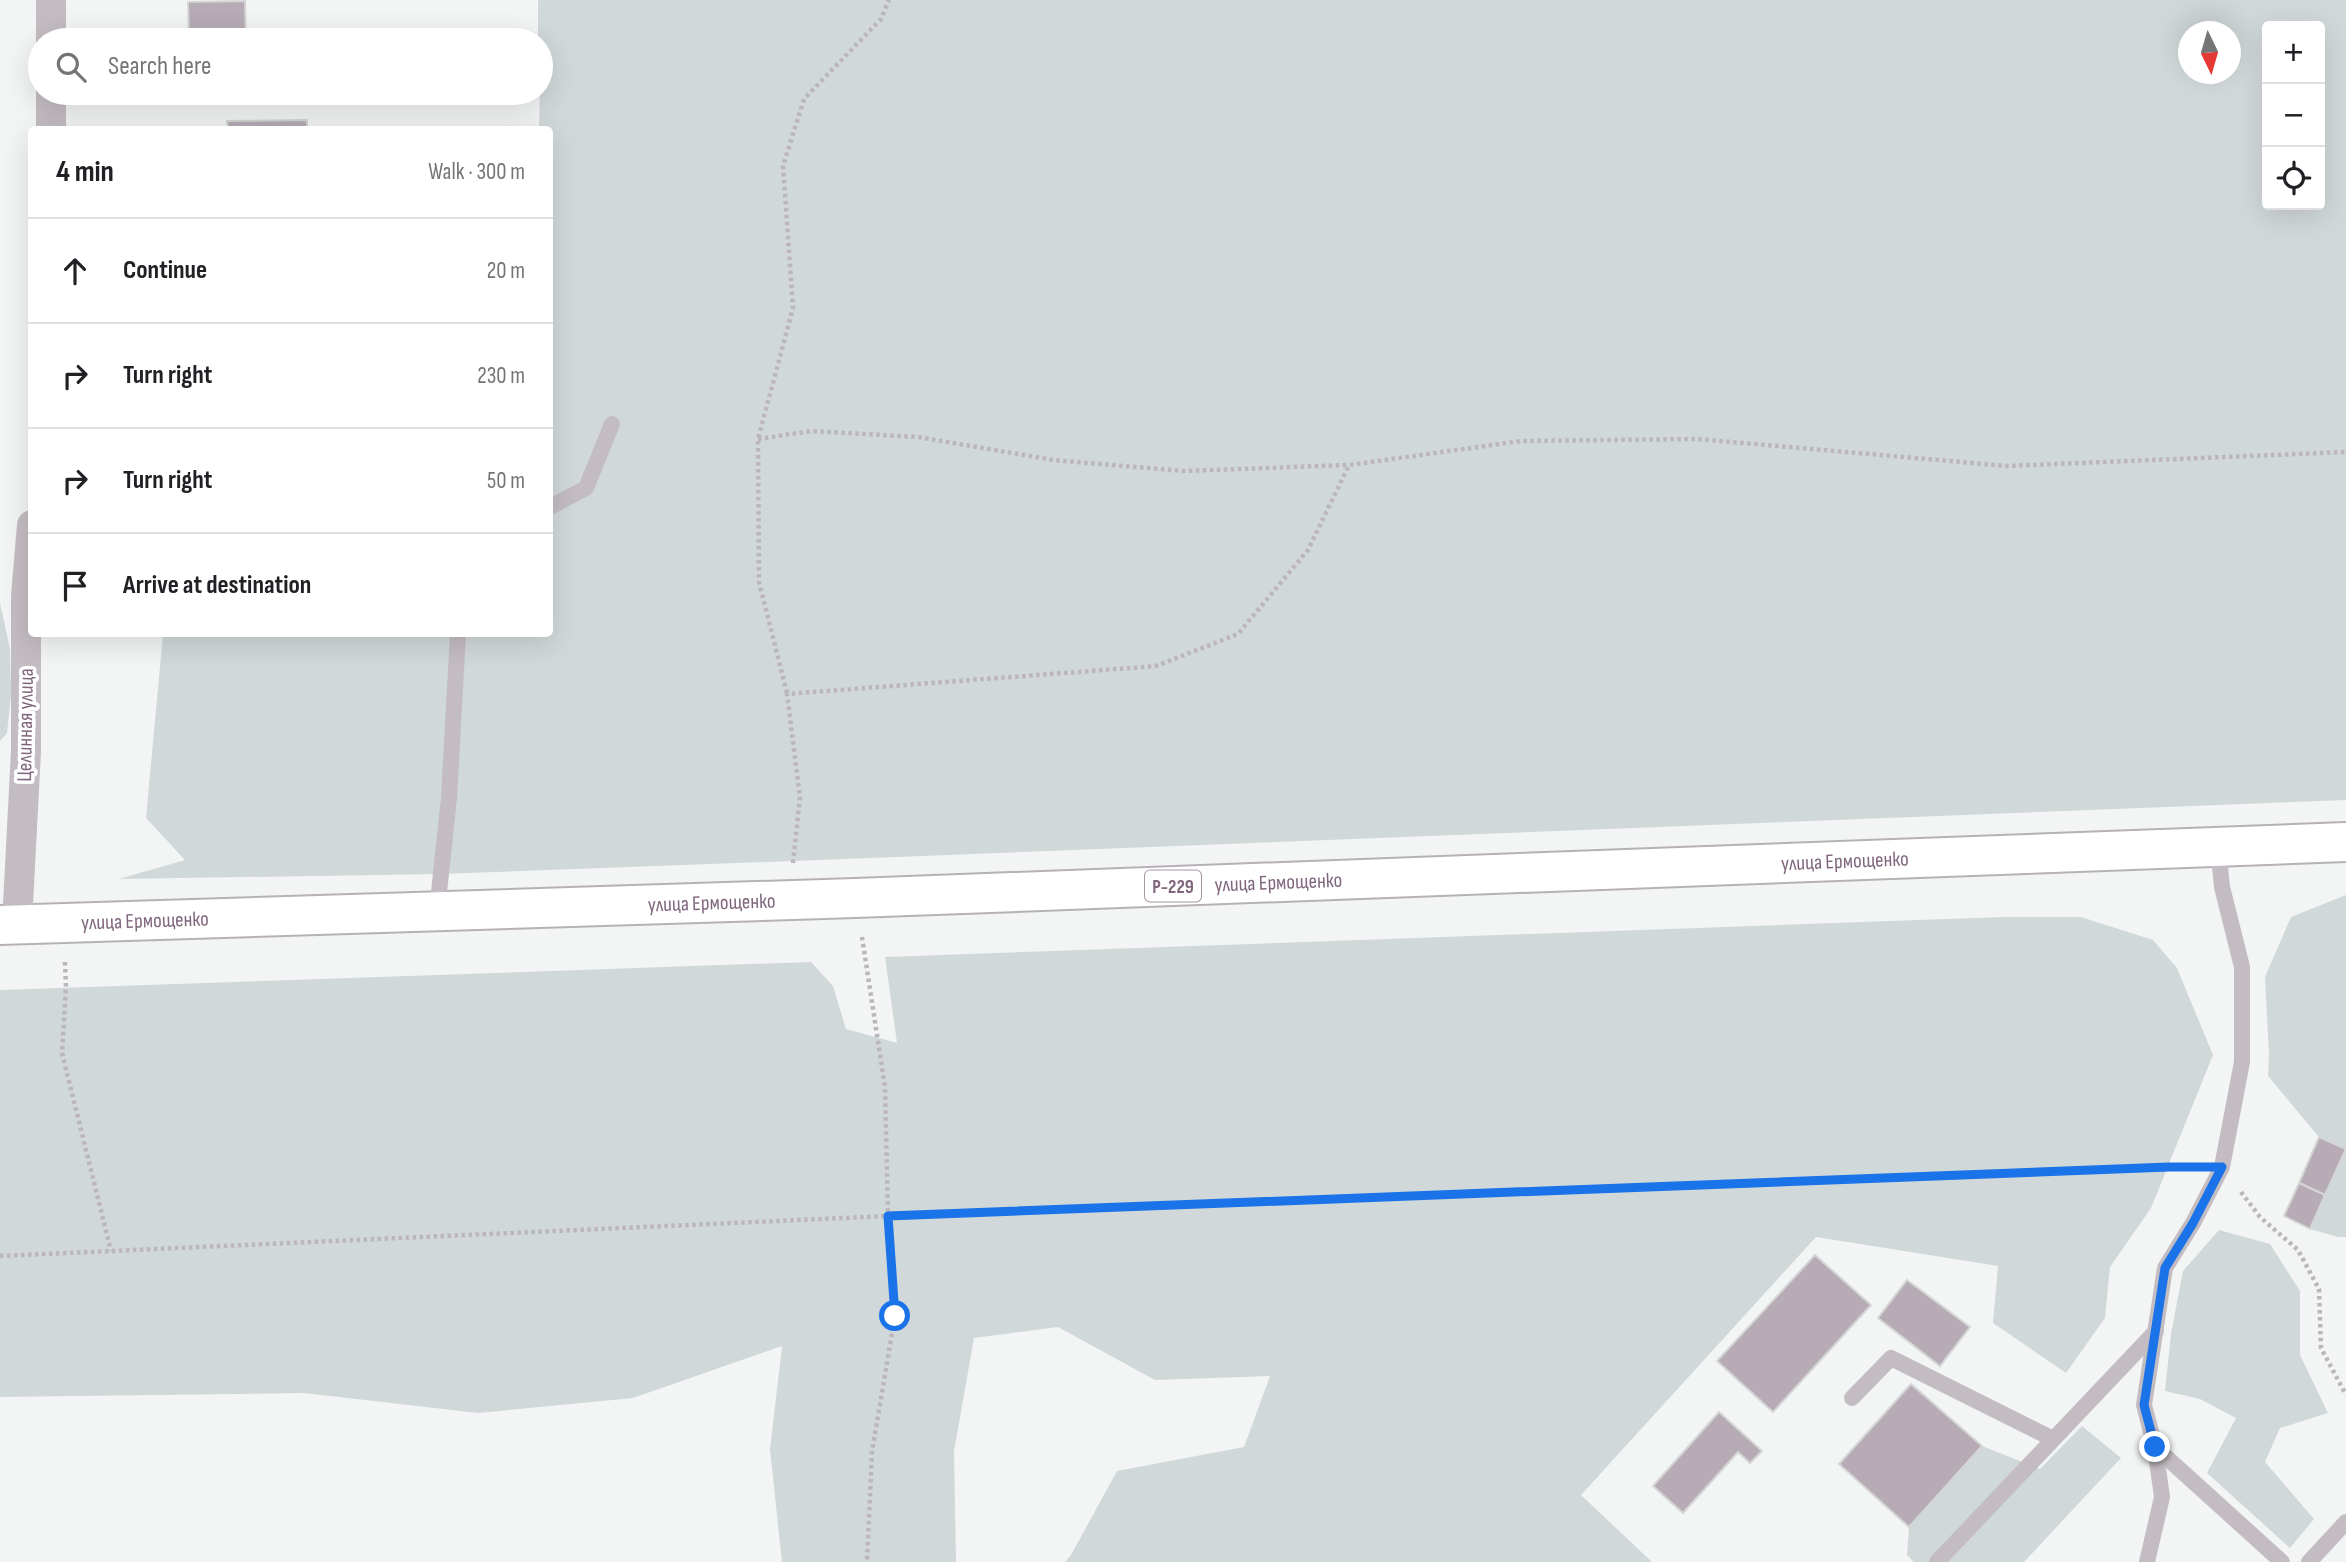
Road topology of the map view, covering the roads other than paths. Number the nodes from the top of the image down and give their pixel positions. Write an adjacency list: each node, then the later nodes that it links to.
1 (51, 0): 2 (street)
2 (51, 28)
3 (51, 105): 4 (street)
4 (51, 126)
5 (612, 424): 6 (lane)
6 (553, 504)
7 (28, 572): 12 (street, Целинная улица)
8 (458, 637): 11 (lane)
9 (2346, 842): 10 (highway, улица Ермощенко / Р-229)
10 (2218, 846): 11 (highway, улица Ермощенко / Р-229); 13 (lane)
11 (438, 911): 12 (highway, улица Ермощенко / Р-229)
12 (8, 925)
13 (2156, 1331): 15 (lane); 16 (lane)
14 (1852, 1398): 15 (lane)
15 (2053, 1439): 18 (lane)
16 (2155, 1447): 19 (lane); 20 (lane)
17 (2346, 1522): 21 (lane)
18 (1937, 1562)
19 (2147, 1562)
20 (2282, 1562)
21 (2309, 1562)

